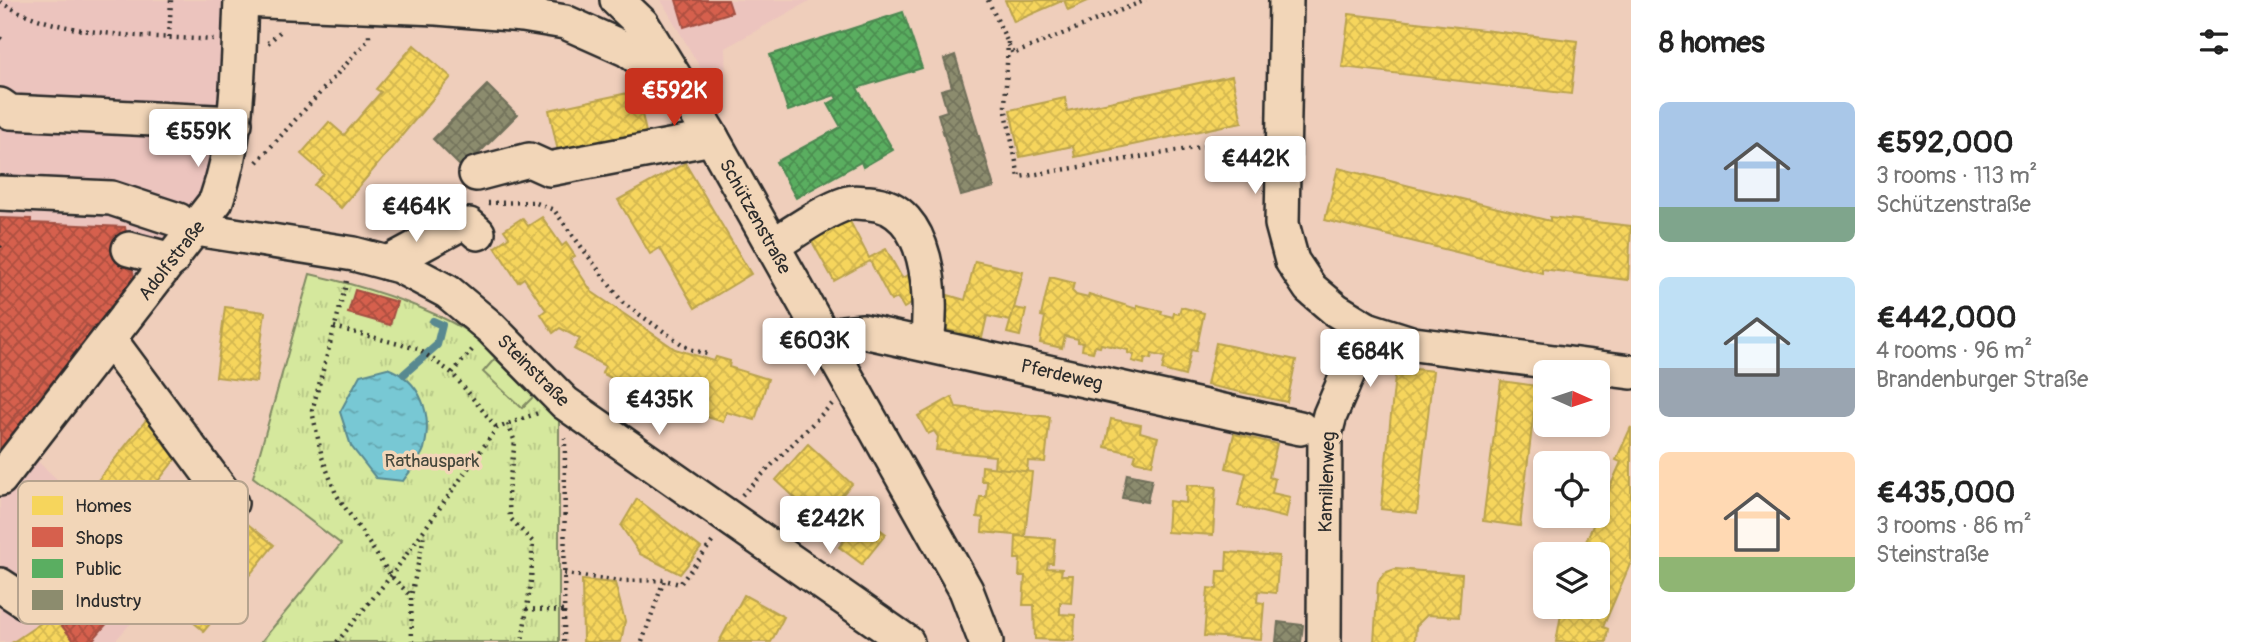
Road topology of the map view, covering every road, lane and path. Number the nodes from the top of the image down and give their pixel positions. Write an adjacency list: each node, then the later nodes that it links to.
1 (171, 0): 12 (path)
2 (242, 0): 10 (street, Schützenstraße); 13 (street, Adolfstraße)
3 (617, 0): 15 (street, Schützenstraße)
4 (988, 0): 14 (path)
5 (1146, 0): 14 (path)
6 (1286, 0): 18 (street)
7 (0, 2): 12 (path)
8 (447, 3): 9 (street, Schützenstraße); 10 (street, Schützenstraße)
9 (571, 7): 15 (street, Schützenstraße)
10 (356, 11): 20 (path)
11 (288, 26): 13 (path)
12 (169, 37): 13 (path)
13 (239, 42): 17 (street, Adolfstraße)
14 (1008, 42): 18 (path)
15 (681, 89): 19 (street, Schützenstraße)
16 (0, 105): 17 (street)
17 (235, 123): 23 (street, Adolfstraße)
18 (1284, 133): 31 (street)
19 (712, 138): 21 (street); 24 (street, Schützenstraße)
20 (262, 158)
21 (479, 203): 28 (street); 35 (path)
22 (11, 208): 23 (street, Steinstraße)
23 (187, 225): 26 (street, Steinstraße); 27 (street, Adolfstraße)
24 (773, 245): 33 (street, Schützenstraße); 34 (street)
25 (129, 250): 27 (street)
26 (354, 254): 28 (street, Steinstraße); 29 (path)
27 (172, 260): 32 (street, Adolfstraße)
28 (388, 263): 30 (street, Steinstraße)
29 (334, 327): 37 (path); 48 (path)
30 (491, 328): 37 (path); 39 (street, Steinstraße)
31 (1367, 329): 36 (street); 62 (street, Kamillenweg)
32 (110, 340): 43 (street, Adolfstraße); 44 (street)
33 (825, 343): 34 (street, Pferdeweg); 38 (street, Schützenstraße)
34 (927, 344): 42 (street, Pferdeweg)
35 (711, 355)
36 (1631, 372)
37 (452, 373): 41 (path)
38 (850, 387): 45 (path); 61 (street, Schützenstraße)
39 (565, 403): 40 (path); 45 (street, Steinstraße); 47 (path)
40 (508, 424): 41 (path); 53 (path)
41 (497, 428): 46 (path)
42 (1300, 428)
43 (0, 479)
44 (215, 481)
45 (722, 515): 49 (path); 60 (street, Steinstraße)
46 (426, 527): 48 (path); 51 (path)
47 (564, 574): 49 (path); 54 (path)
48 (391, 576): 51 (path); 55 (path)
49 (664, 580): 59 (path)
50 (0, 585): 52 (street)
51 (411, 596): 56 (path)
52 (18, 597)
53 (526, 609): 54 (path); 57 (path)
54 (564, 611): 58 (path)
55 (337, 642)
56 (412, 642)
57 (522, 642)
58 (564, 642)
59 (642, 642)
60 (907, 642)
61 (986, 642)
62 (1324, 642)

